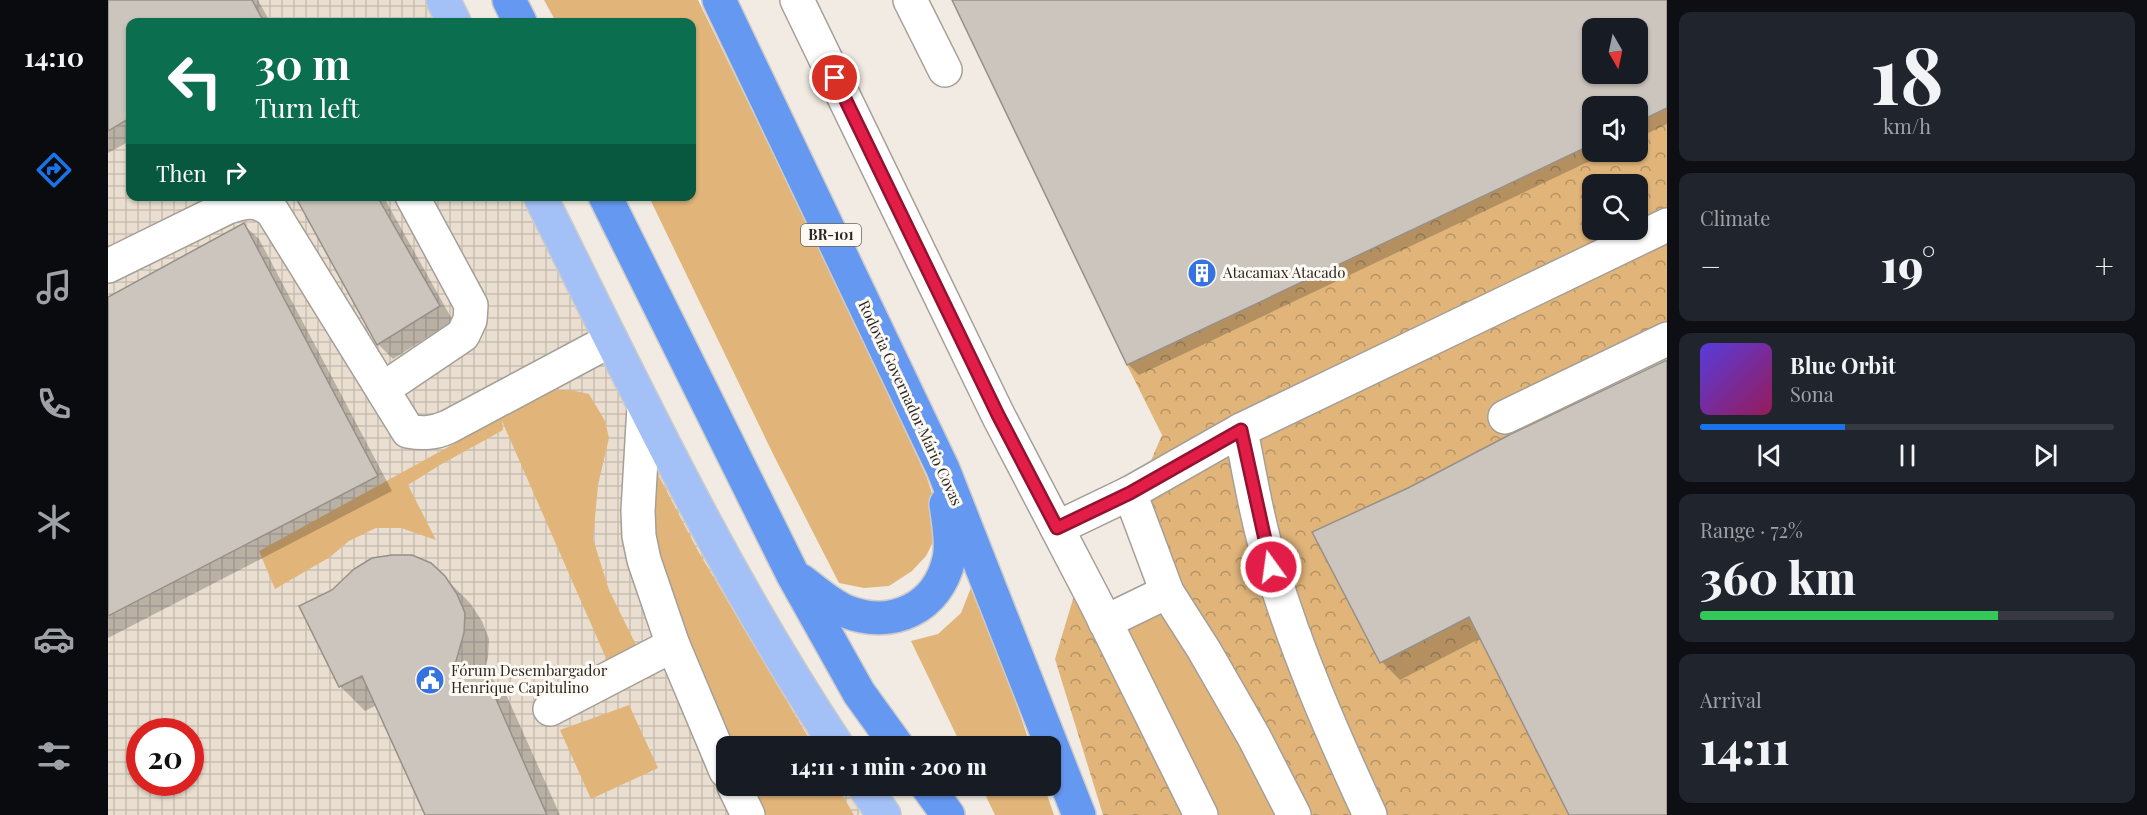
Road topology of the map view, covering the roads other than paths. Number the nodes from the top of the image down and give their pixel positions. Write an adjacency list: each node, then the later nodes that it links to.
1 (443, 0): 6 (main road)
2 (509, 0): 7 (highway)
3 (719, 0): 20 (highway, Rodovia Governador Mário Covas / BR-101)
4 (797, 0): 22 (lane)
5 (910, 0): 8 (lane)
6 (452, 18)
7 (518, 18)
8 (945, 70)
9 (415, 201): 16 (lane)
10 (542, 201): 15 (main road)
11 (607, 201): 23 (highway)
12 (1667, 225): 19 (lane)
13 (108, 266): 16 (lane)
14 (1667, 339): 18 (lane)
15 (611, 340): 16 (lane); 17 (main road)
16 (382, 389)
17 (644, 406): 26 (lane); 28 (main road)
18 (1505, 417)
19 (1241, 430): 21 (lane); 40 (lane)
20 (943, 469): 23 (highway); 37 (highway, Rodovia Governador Mário Covas / BR-101)
21 (1130, 493): 22 (lane); 24 (lane)
22 (1057, 528): 25 (lane)
23 (793, 575): 29 (highway)
24 (1167, 592): 25 (lane); 39 (lane)
25 (1105, 622): 38 (lane)
26 (677, 657): 27 (lane); 30 (lane)
27 (555, 718)
28 (831, 736)
29 (890, 736)
30 (716, 748)
31 (739, 796): 34 (lane)
32 (871, 796): 35 (main road)
33 (934, 796): 36 (highway)
34 (748, 815)
35 (884, 815)
36 (948, 815)
37 (1078, 815)
38 (1201, 815)
39 (1294, 815)
40 (1370, 815)

